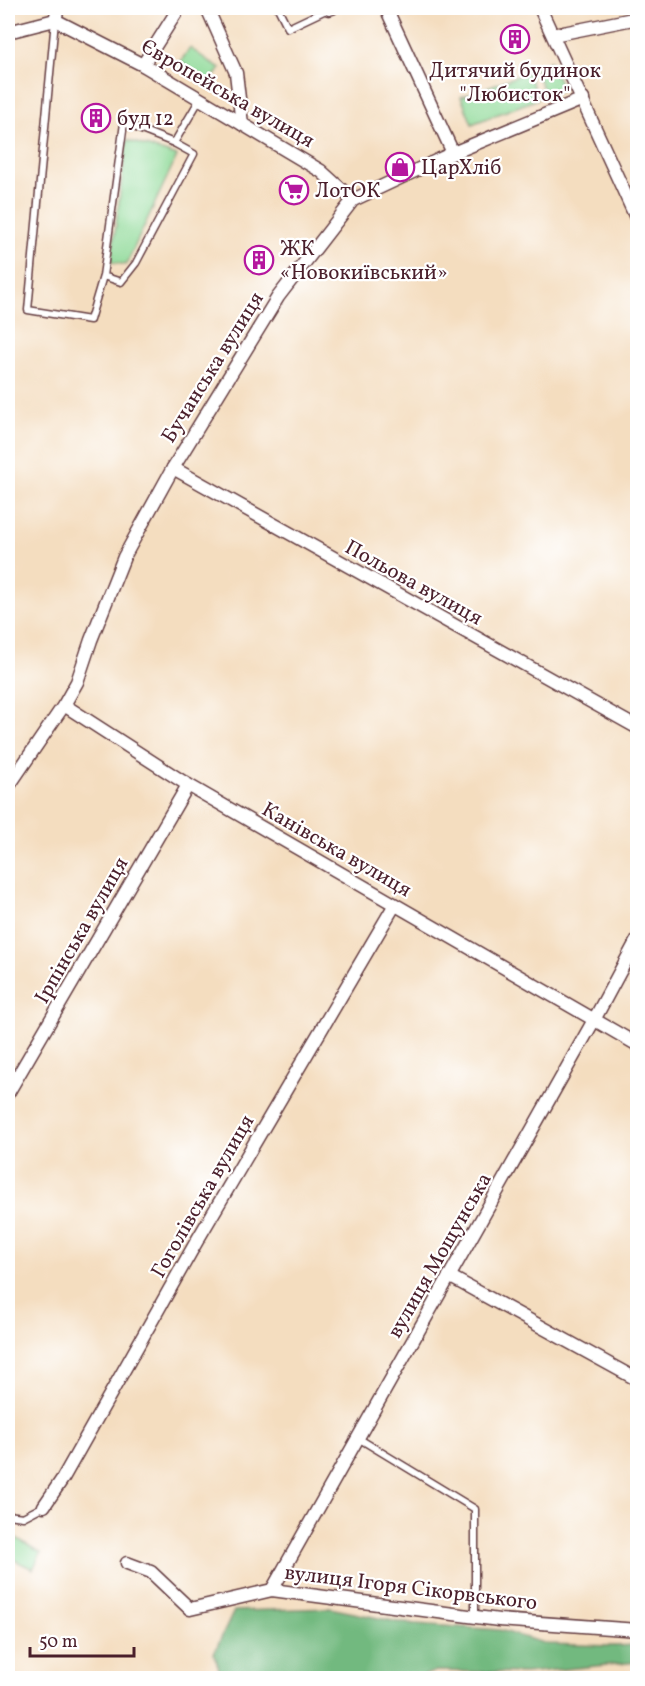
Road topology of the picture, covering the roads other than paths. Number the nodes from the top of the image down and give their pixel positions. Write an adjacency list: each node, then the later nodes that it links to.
1 (58, 8): 9 (street)
2 (179, 8): 12 (street)
3 (207, 8): 15 (street)
4 (278, 8): 5 (lane)
5 (329, 8)
6 (386, 8): 17 (street)
7 (540, 8): 11 (street)
8 (638, 18): 11 (street)
9 (55, 20): 10 (street); 12 (street, Європейська вулиця); 20 (lane)
10 (8, 32)
11 (553, 35): 14 (street)
12 (143, 65): 13 (street, Європейська вулиця)
13 (201, 99): 15 (street, Європейська вулиця); 16 (lane)
14 (583, 99): 17 (street, Бучанська вулиця); 19 (street)
15 (242, 124): 18 (street, Європейська вулиця)
16 (174, 143): 20 (lane); 20 (lane)
17 (453, 153): 18 (street, Бучанська вулиця)
18 (353, 200): 21 (street, Бучанська вулиця)
19 (638, 222)
20 (103, 276)
21 (173, 468): 22 (street, Бучанська вулиця); 23 (street, Польова вулиця)
22 (64, 705): 24 (street, Канівська вулиця); 25 (street, Бучанська вулиця)
23 (638, 728)
24 (188, 785): 26 (street, Канівська вулиця); 30 (street, Ірпінська вулиця)
25 (8, 787)
26 (394, 906): 28 (street, Канівська вулиця); 34 (street, Гоголівська вулиця)
27 (638, 938): 28 (street, вулиця Мощунська)
28 (594, 1020): 29 (street, Канівська вулиця); 31 (street, вулиця Мощунська)
29 (638, 1045)
30 (8, 1093)
31 (449, 1276): 32 (street); 33 (street, вулиця Мощунська)
32 (638, 1380)
33 (358, 1438): 37 (street, вулиця Мощунська); 38 (lane)
34 (45, 1506): 35 (lane)
35 (8, 1515)
36 (127, 1563): 37 (street, вулиця Ігоря Сікорвського)
37 (272, 1590): 38 (street, вулиця Ігоря Сікорвського)
38 (475, 1616): 39 (street, вулиця Ігоря Сікорвського)
39 (638, 1630)

